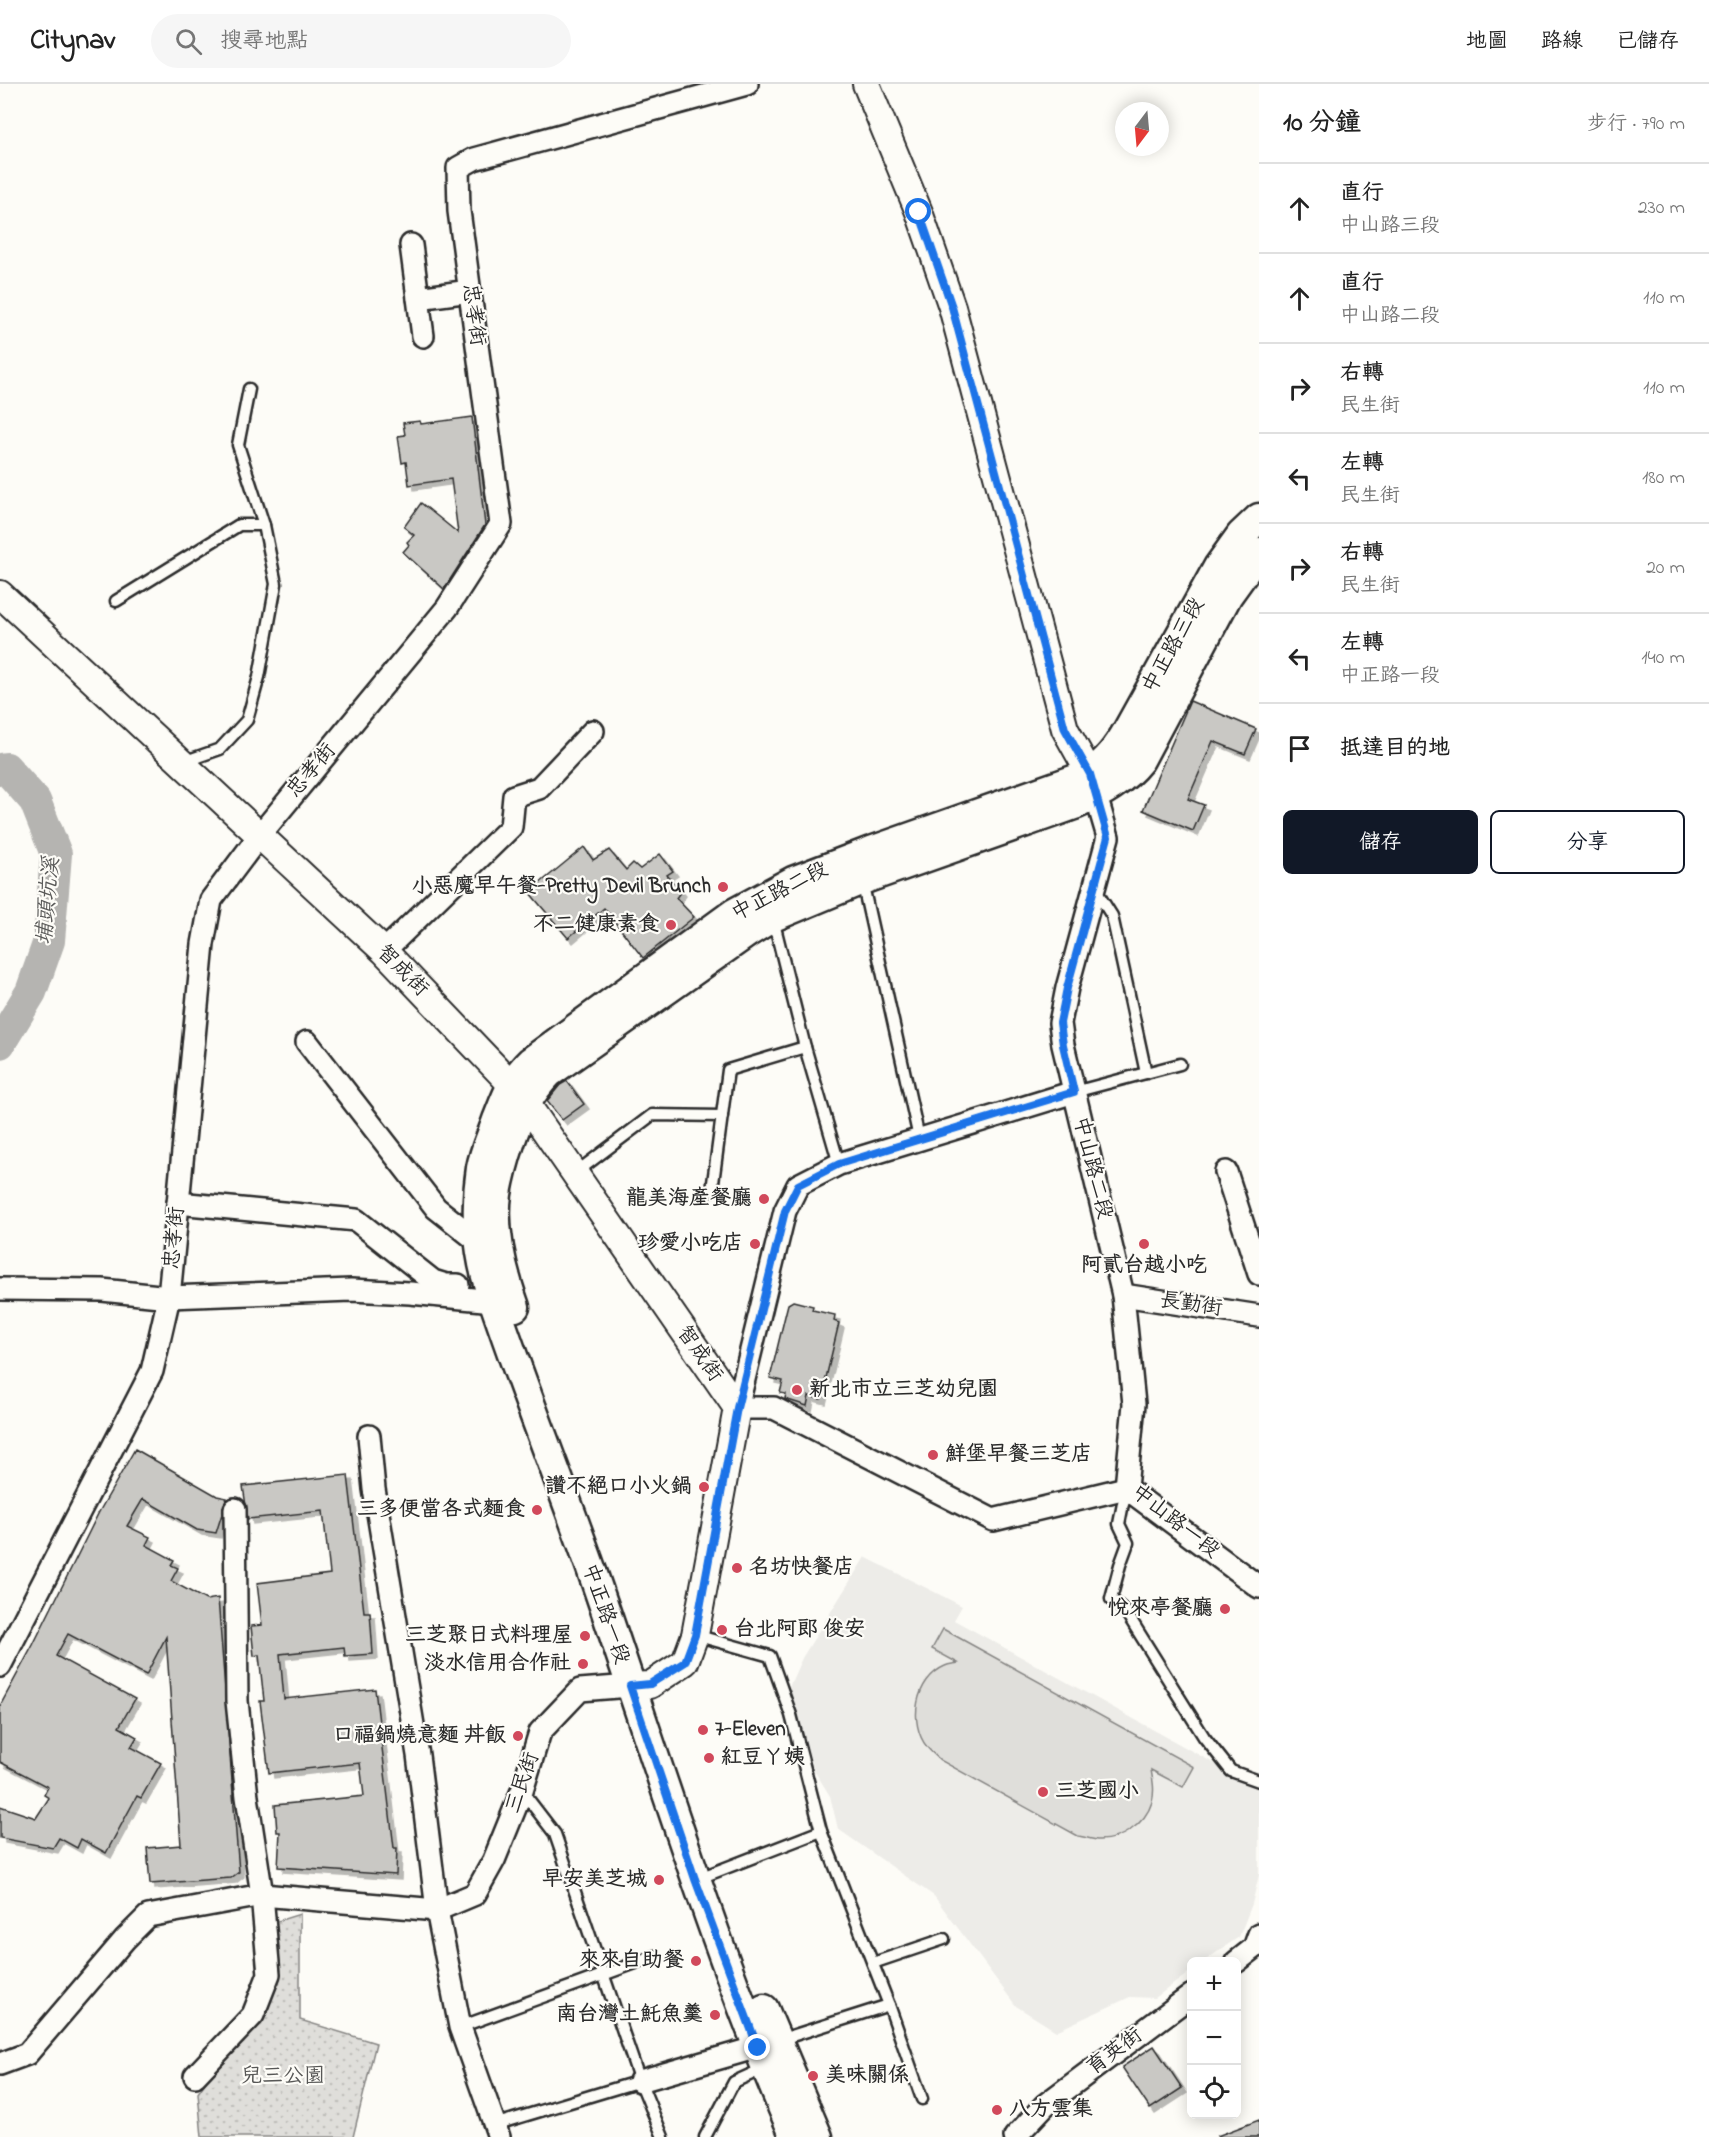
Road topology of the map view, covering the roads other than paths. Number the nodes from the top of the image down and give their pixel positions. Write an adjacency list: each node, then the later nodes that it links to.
1 (747, 84): 4 (street, 忠孝街)
2 (866, 84): 15 (street)
3 (411, 245): 5 (street)
4 (470, 291): 5 (street); 16 (street, 忠孝街)
5 (418, 298): 6 (street)
6 (423, 336)
7 (249, 389): 9 (lane)
8 (1259, 518): 15 (main road, 中正路三段)
9 (264, 525): 12 (lane); 14 (lane)
10 (1258, 554): 15 (main road, 中正路三段)
11 (0, 594): 14 (street, 智成街)
12 (116, 601)
13 (593, 731): 20 (street)
14 (182, 763): 16 (street, 智成街)
15 (1093, 785): 17 (main road, 中正路二段); 18 (street, 中山路二段); 19 (main road, 中正路二段)
16 (259, 836): 20 (street, 智成街); 33 (street, 忠孝街)
17 (862, 880): 19 (main road, 中正路二段); 28 (lane)
18 (1094, 886): 24 (lane); 25 (street, 中山路二段)
19 (770, 906): 22 (lane); 26 (main road, 中正路二段)
20 (384, 951): 26 (street, 智成街)
21 (307, 1042): 34 (street)
22 (806, 1047): 27 (lane); 29 (lane)
23 (1180, 1064): 24 (lane)
24 (1146, 1073): 25 (lane)
25 (1074, 1092): 28 (street); 38 (street, 中山路二段)
26 (519, 1093): 31 (street, 智成街); 34 (main road, 中正路一段)
27 (722, 1116): 31 (lane); 32 (lane)
28 (919, 1138): 29 (street)
29 (839, 1164): 41 (street)
30 (1226, 1172): 35 (street)
31 (574, 1174): 41 (street, 智成街)
32 (712, 1190)
33 (178, 1203): 37 (street); 39 (street, 忠孝街)
34 (489, 1243): 37 (main road, 中正路一段); 48 (main road, 中正路一段)
35 (1259, 1274)
36 (0, 1288): 39 (street)
37 (491, 1294): 39 (street); 48 (main road, 中正路一段)
38 (1124, 1295): 40 (street, 長勤街); 43 (street, 中山路一段)
39 (169, 1297): 47 (street, 忠孝街)
40 (1259, 1316)
41 (737, 1408): 43 (street); 46 (street)
42 (369, 1436): 54 (street)
43 (1126, 1488): 45 (street, 中山路一段); 49 (lane)
44 (235, 1509): 53 (street)
45 (1259, 1587)
46 (695, 1635): 48 (street); 51 (lane)
47 (0, 1666)
48 (640, 1685): 50 (street, 三民街); 52 (main road, 中正路一段); 64 (main road, 中正路一段)
49 (1259, 1781)
50 (522, 1791): 54 (street, 三民街); 60 (lane)
51 (821, 1831): 52 (lane); 59 (lane)
52 (710, 1874): 64 (main road, 中正路一段)
53 (262, 1895): 54 (street); 65 (street); 66 (street)
54 (437, 1910): 63 (street)
55 (944, 1939): 59 (lane)
56 (1257, 1945): 58 (street)
57 (655, 1956): 60 (lane)
58 (1241, 1958)
59 (873, 1963): 62 (lane)
60 (602, 1974): 63 (lane); 67 (lane)
61 (1187, 1998): 74 (street, 育英街)
62 (890, 2006): 64 (lane); 68 (lane)
63 (460, 2027): 69 (street)
64 (766, 2052): 67 (street); 71 (lane); 72 (main road, 中正路一段); 73 (main road, 中正路一段)
65 (0, 2064)
66 (195, 2076)
67 (640, 2081): 69 (lane); 70 (lane)
68 (922, 2098)
69 (496, 2131)
70 (663, 2137)
71 (705, 2137)
72 (795, 2137)
73 (818, 2137)
74 (1016, 2137)

